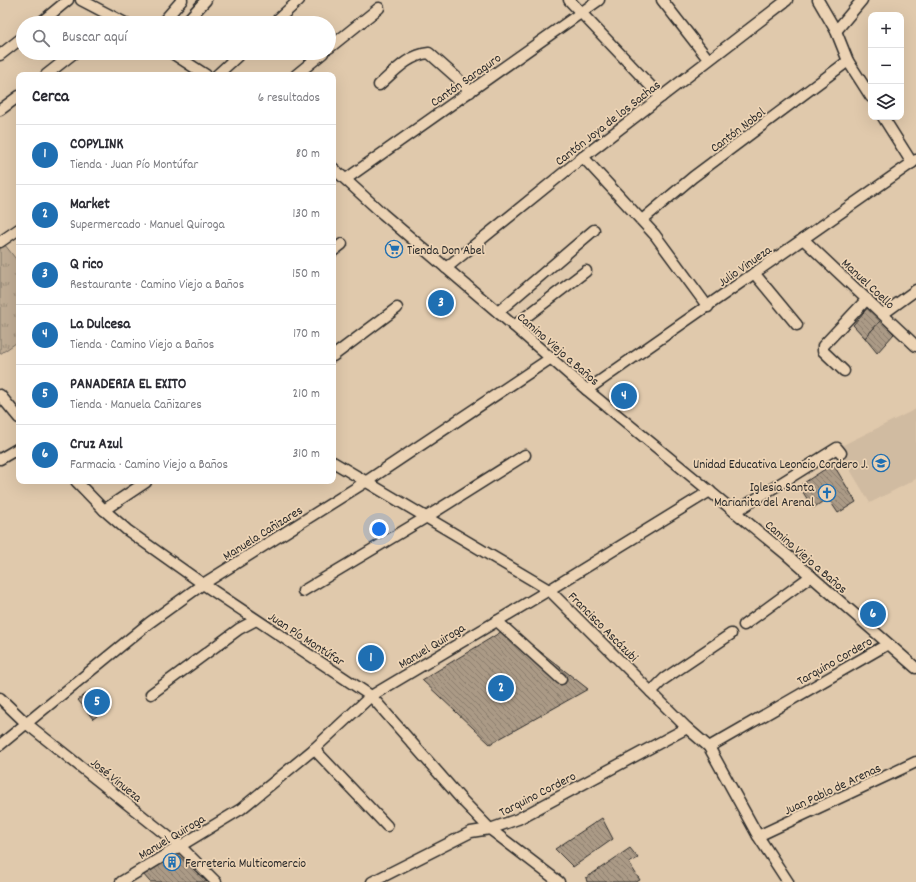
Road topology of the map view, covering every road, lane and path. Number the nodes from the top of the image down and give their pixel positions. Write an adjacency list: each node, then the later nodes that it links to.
1 (68, 0): 14 (street)
2 (81, 0): 15 (street)
3 (182, 0): 16 (street)
4 (206, 0): 17 (street)
5 (299, 0): 18 (street)
6 (569, 0): 13 (street)
7 (599, 0): 13 (street, Cantón Saraguro)
8 (662, 0): 23 (street)
9 (787, 0): 23 (street, Cantón Joya de los Sachas)
10 (818, 0): 19 (street)
11 (862, 0): 19 (street)
12 (379, 8): 21 (street)
13 (582, 13): 34 (street, Cantón Saraguro); 36 (street)
14 (49, 16)
15 (109, 16)
16 (168, 16)
17 (192, 16)
18 (282, 16)
19 (836, 31): 28 (street)
20 (16, 42): 22 (street)
21 (336, 42)
22 (0, 55)
23 (708, 59): 36 (street, Cantón Joya de los Sachas)
24 (65, 60): 29 (street)
25 (183, 60): 30 (street)
26 (233, 60): 31 (street)
27 (314, 60): 32 (street)
28 (848, 61): 35 (street); 44 (street, Cantón Nobol)
29 (50, 72)
30 (201, 72)
31 (220, 72)
32 (300, 72)
33 (379, 85): 34 (street)
34 (470, 92): 43 (street, Cantón Saraguro)
35 (868, 92)
36 (660, 97): 40 (street, Cantón Joya de los Sachas)
37 (16, 98): 38 (street)
38 (0, 110)
39 (885, 120): 41 (street)
40 (584, 157): 44 (street); 51 (street, Cantón Joya de los Sachas)
41 (914, 162): 47 (street, Julio Vinueza)
42 (336, 171): 43 (street, Camino Viejo a Baños)
43 (346, 179): 51 (street, Camino Viejo a Baños)
44 (642, 220): 56 (street)
45 (594, 230): 58 (street)
46 (16, 231): 48 (street)
47 (803, 239): 53 (street, Julio Vinueza); 55 (street, Manuel Coello)
48 (0, 242)
49 (342, 244): 50 (street)
50 (336, 249)
51 (446, 268): 58 (street, Camino Viejo a Baños)
52 (586, 271): 61 (street)
53 (754, 274): 56 (street, Julio Vinueza); 60 (street)
54 (916, 290): 59 (street)
55 (867, 298): 59 (street, Manuel Coello); 65 (street)
56 (708, 307): 66 (street, Julio Vinueza)
57 (397, 308): 63 (street)
58 (498, 312): 61 (street, Camino Viejo a Baños)
59 (883, 314): 62 (street, Manuel Coello)
60 (797, 325)
61 (514, 326): 64 (street, Camino Viejo a Baños)
62 (916, 346)
63 (336, 354)
64 (551, 358): 66 (street, Camino Viejo a Baños); 74 (street, Manuela Cañizares)
65 (844, 372)
66 (587, 390): 77 (street, Camino Viejo a Baños)
67 (0, 395): 68 (street)
68 (16, 414)
69 (16, 450): 72 (street)
70 (841, 453): 79 (street)
71 (525, 455): 80 (street)
72 (0, 459)
73 (336, 464): 74 (street, Francisco Ascázubi)
74 (367, 481): 80 (street, Francisco Ascázubi); 82 (street, Manuela Cañizares)
75 (79, 484): 78 (street, Juan Pío Montúfar)
76 (143, 484): 78 (street)
77 (710, 491): 79 (street, Camino Viejo a Baños); 83 (street, Manuel Quiroga)
78 (104, 510): 82 (street, Juan Pío Montúfar)
79 (735, 512): 81 (street, Camino Viejo a Baños)
80 (425, 518): 83 (street, Francisco Ascázubi); 84 (street)
81 (811, 576): 87 (street); 89 (street, Camino Viejo a Baños)
82 (203, 584): 85 (street, Juan Pío Montúfar); 96 (street, Manuela Cañizares)
83 (549, 590): 86 (street, Manuel Quiroga); 92 (street, Francisco Ascázubi)
84 (303, 591)
85 (256, 620): 93 (street); 94 (street, Juan Pío Montúfar)
86 (497, 621): 91 (street); 94 (street, Manuel Quiroga)
87 (744, 625)
88 (731, 634): 92 (street)
89 (888, 644): 90 (street, Camino Viejo a Baños); 99 (street, Tarquino Cordero)
90 (914, 663)
91 (561, 679)
92 (651, 692): 97 (street, Francisco Ascázubi)
93 (151, 694)
94 (371, 696): 100 (street, Manuel Quiroga); 103 (street, Juan Pío Montúfar)
95 (0, 698): 96 (street, José Vinueza)
96 (27, 724): 98 (street, Manuela Cañizares); 105 (street, José Vinueza)
97 (687, 728): 99 (street, Francisco Ascázubi); 103 (street, Tarquino Cordero)
98 (0, 745)
99 (709, 747): 104 (street, Francisco Ascázubi)
100 (314, 749): 102 (street); 105 (street, Manuel Quiroga)
101 (916, 762): 104 (street, Juan Pablo de Arenas)
102 (387, 826)
103 (490, 829): 108 (street, Tarquino Cordero); 109 (street, Juan Pío Montúfar)
104 (758, 836): 110 (street, Francisco Ascázubi)
105 (180, 846): 106 (street, Manuel Quiroga); 107 (street, José Vinueza)
106 (121, 882)
107 (216, 882)
108 (372, 882)
109 (559, 882)
110 (788, 882)

